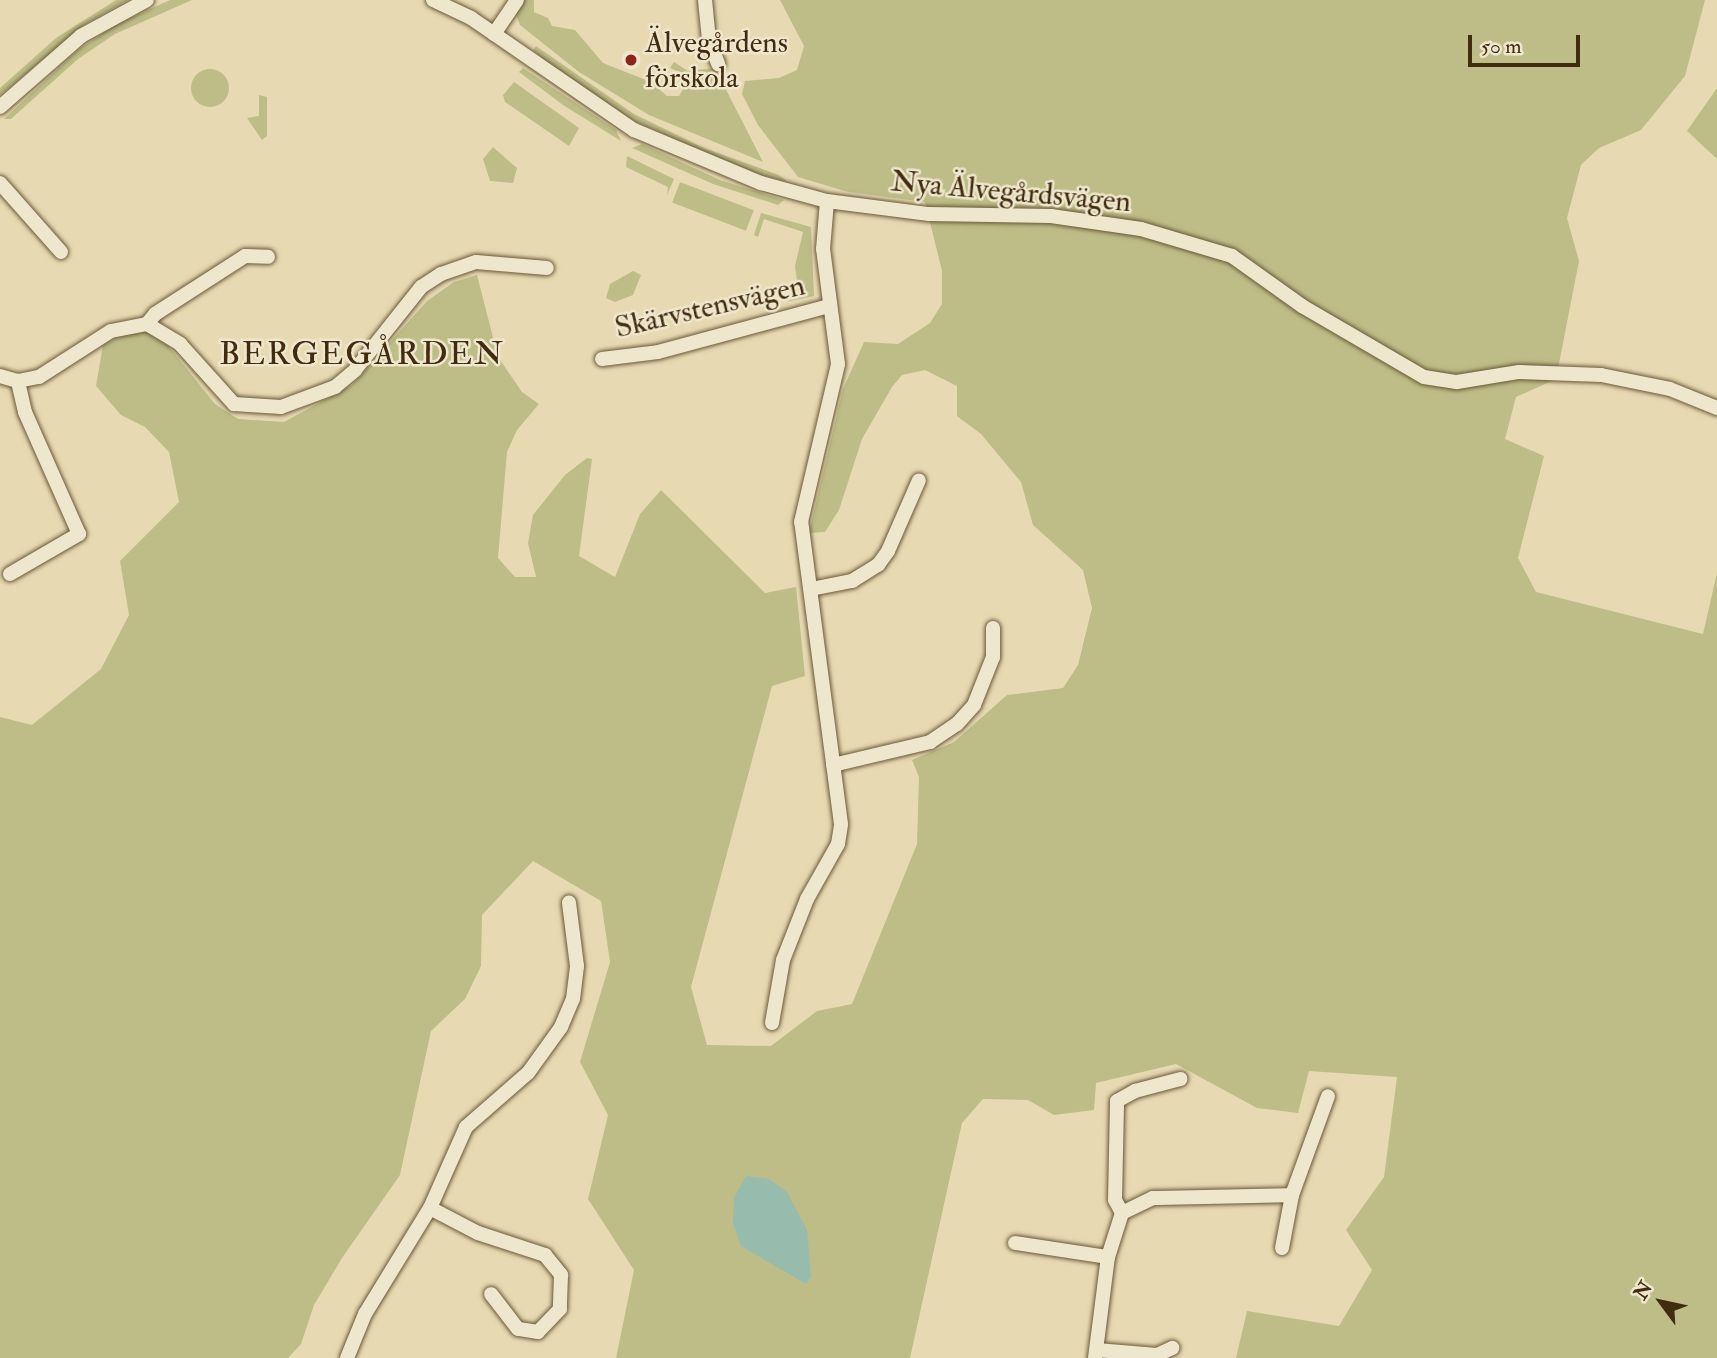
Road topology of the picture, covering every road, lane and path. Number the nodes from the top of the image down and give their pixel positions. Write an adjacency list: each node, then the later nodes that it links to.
1 (147, 0): 7 (street)
2 (433, 0): 5 (street, Nya Älvegårdsvägen)
3 (517, 0): 5 (street)
4 (705, 0): 6 (street)
5 (494, 34): 9 (street, Nya Älvegårdsvägen)
6 (718, 64)
7 (0, 107)
8 (0, 183): 10 (street)
9 (827, 201): 13 (street, Skärvstensvägen); 18 (street, Nya Älvegårdsvägen)
10 (61, 252)
11 (268, 257): 14 (street)
12 (547, 268): 14 (street)
13 (829, 306): 15 (street, Skärvstensvägen); 21 (street, Skärvstensvägen)
14 (147, 324): 17 (street)
15 (602, 359)
16 (0, 376): 17 (street)
17 (18, 381): 20 (street)
18 (1717, 408)
19 (919, 480): 21 (street)
20 (10, 574)
21 (811, 589): 23 (street, Skärvstensvägen)
22 (993, 628): 23 (street)
23 (834, 765): 25 (street, Skärvstensvägen)
24 (569, 903): 29 (street)
25 (772, 1023)
26 (1180, 1079): 30 (street)
27 (1328, 1096): 28 (street)
28 (1292, 1195): 30 (street); 32 (street)
29 (430, 1208): 34 (street); 37 (street)
30 (1122, 1213): 33 (street)
31 (1015, 1243): 33 (street)
32 (1282, 1248)
33 (1108, 1257): 36 (street)
34 (491, 1294)
35 (1172, 1348): 36 (street)
36 (1096, 1354)
37 (347, 1358)

